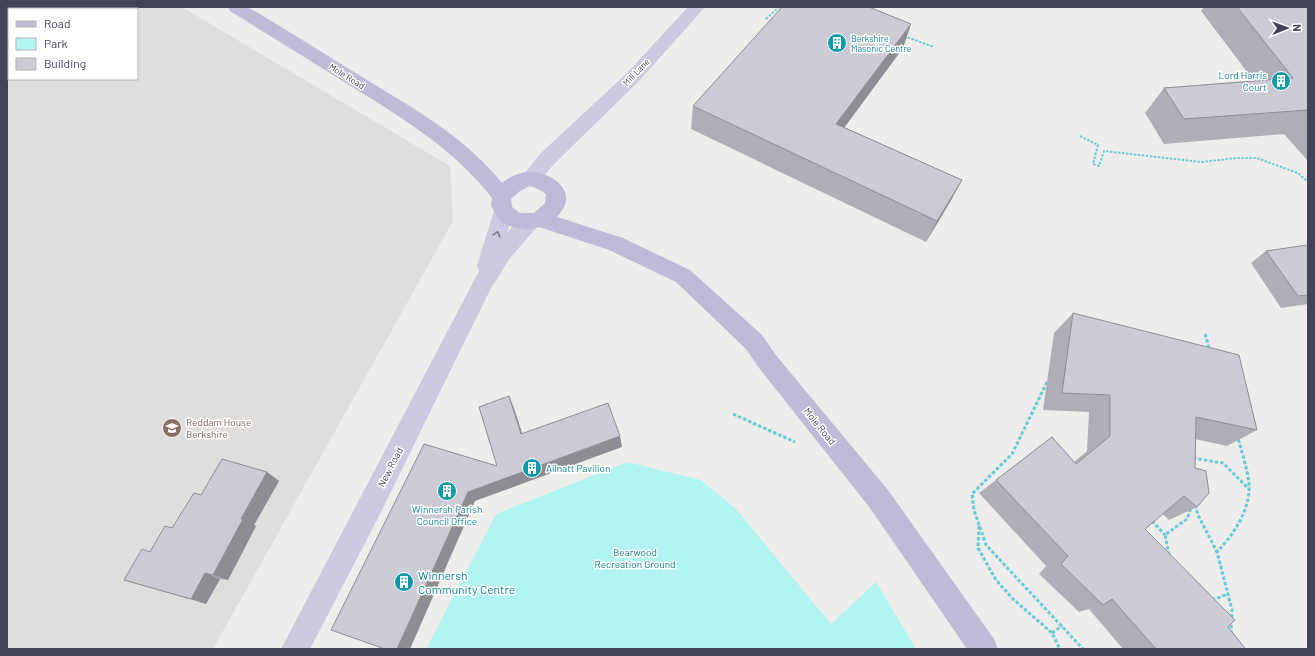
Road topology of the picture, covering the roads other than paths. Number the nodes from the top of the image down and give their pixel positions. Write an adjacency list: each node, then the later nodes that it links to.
1 (236, 7): 4 (main road, Mole Road)
2 (697, 7): 3 (street, Mill Lane)
3 (573, 136): 5 (street, Mill Lane); 6 (street, Mill Lane)
4 (455, 148): 5 (main road, Mole Road); 7 (main road, Mole Road)
5 (525, 180): 6 (main road); 7 (main road)
6 (548, 184): 8 (main road)
7 (503, 204): 9 (main road); 11 (street, New Road, one-way to 7)
8 (556, 204): 9 (main road); 10 (main road, Mole Road)
9 (535, 220): 10 (main road, Mole Road); 11 (street, New Road)
10 (616, 244): 13 (main road, Mole Road)
11 (482, 284): 12 (street, New Road)
12 (295, 649)
13 (984, 649)

